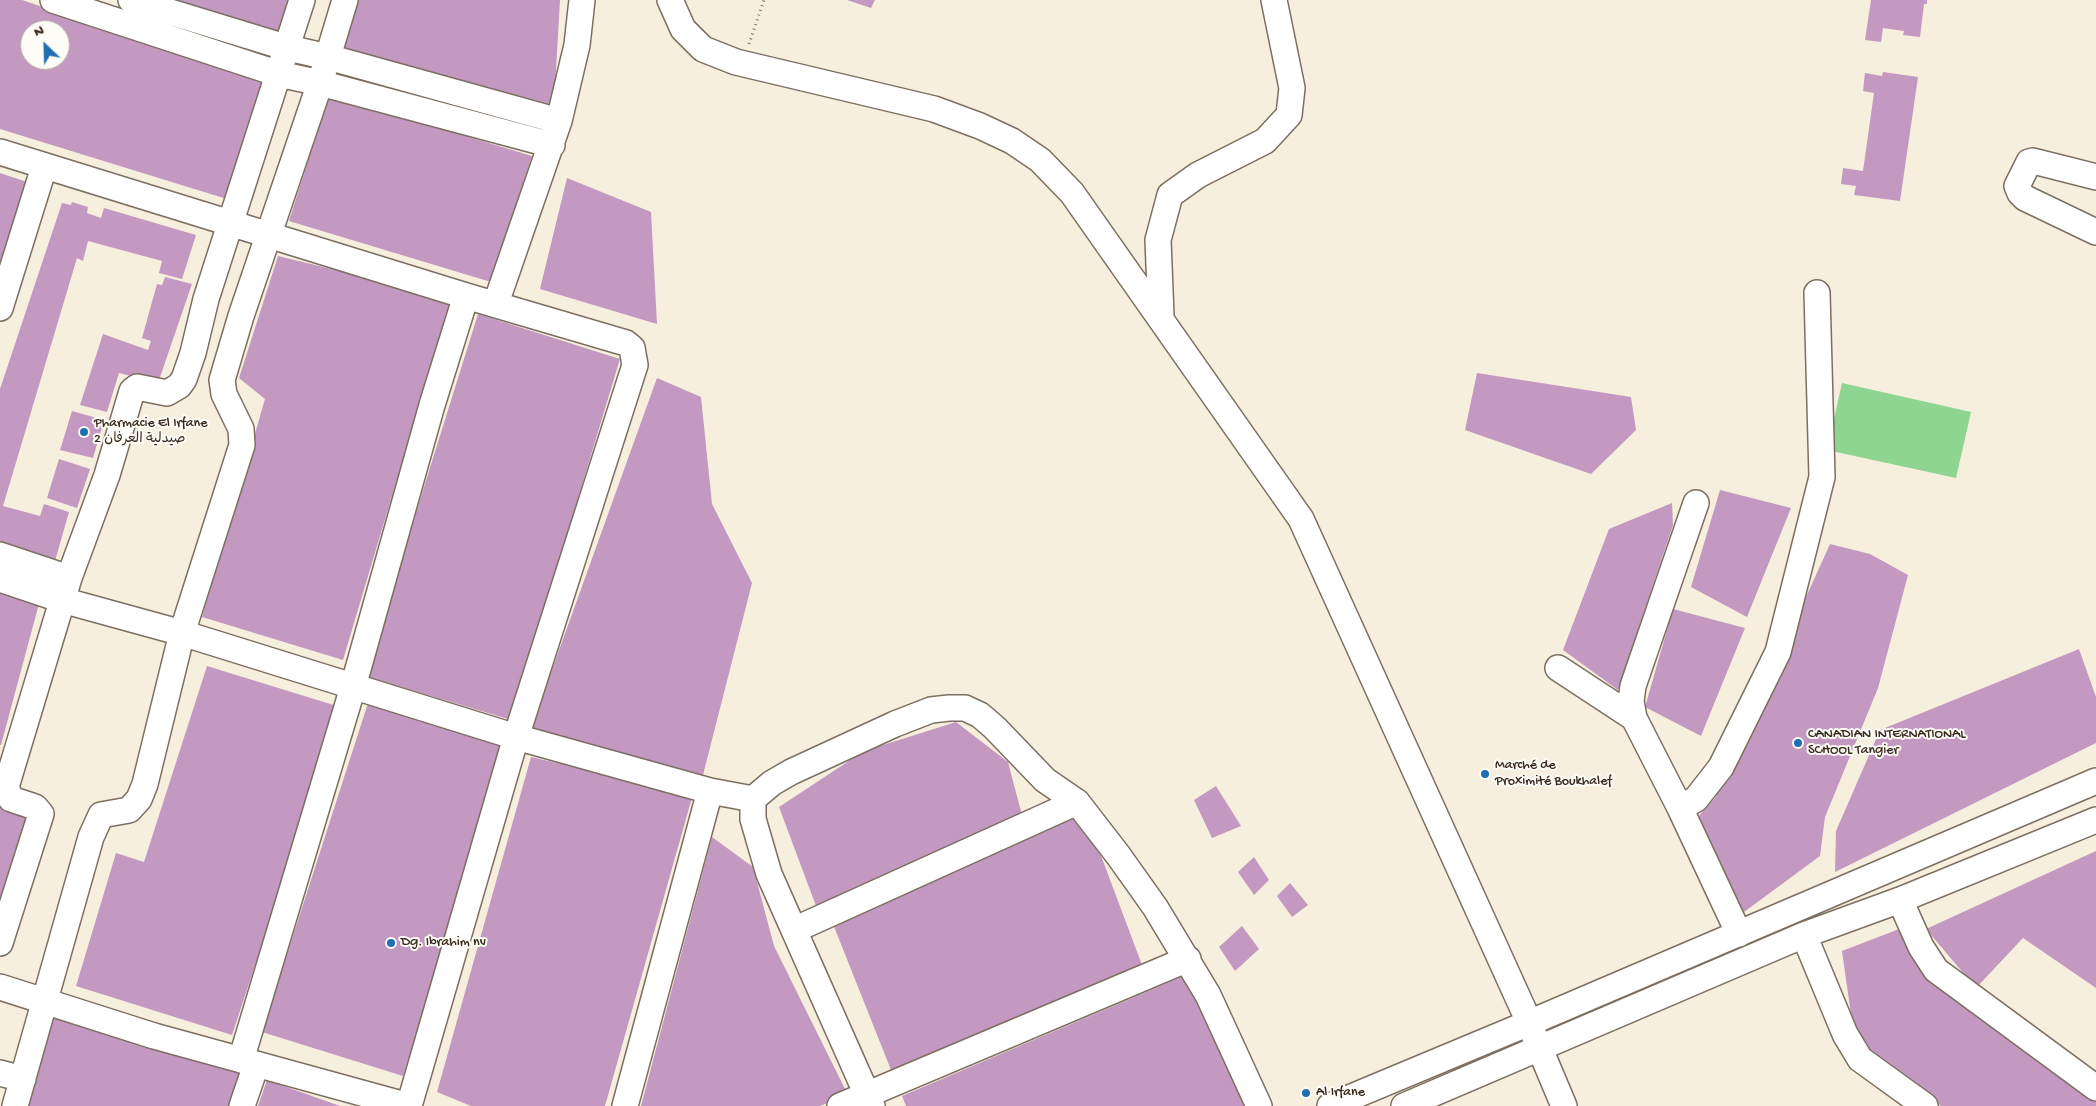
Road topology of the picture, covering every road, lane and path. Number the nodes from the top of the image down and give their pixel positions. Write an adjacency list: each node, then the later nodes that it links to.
1 (53, 0): 12 (street)
2 (131, 0): 9 (street)
3 (302, 0): 9 (street)
4 (345, 0): 10 (street)
5 (582, 0): 14 (street)
6 (670, 0): 11 (street)
7 (764, 0): 11 (path)
8 (1274, 0): 26 (street)
9 (288, 48): 10 (street); 12 (street)
10 (328, 57): 13 (street); 14 (street)
11 (742, 64): 26 (street)
12 (279, 74): 13 (street); 19 (street)
13 (320, 83): 15 (street); 21 (street)
14 (559, 121): 15 (street)
15 (552, 145): 24 (street)
16 (0, 152): 17 (street)
17 (44, 167): 19 (street); 25 (street)
18 (2096, 177): 20 (street)
19 (232, 224): 21 (street); 30 (street)
20 (2096, 232)
21 (268, 234): 23 (street); 31 (street)
22 (1817, 293): 40 (street)
23 (466, 296): 24 (street); 33 (street)
24 (496, 303): 35 (street)
25 (0, 308)
26 (1160, 316): 50 (street)
27 (1696, 503): 34 (street)
28 (0, 555): 30 (street)
29 (0, 579): 30 (street)
30 (65, 589): 31 (street); 46 (street)
31 (182, 634): 33 (street); 49 (street)
32 (1558, 668): 34 (street)
33 (354, 687): 35 (street); 52 (street)
34 (1634, 718): 40 (street)
35 (516, 737): 37 (street); 58 (street)
36 (2096, 781): 44 (street)
37 (710, 791): 38 (street); 59 (street)
38 (753, 799): 39 (street); 43 (street)
39 (1077, 802): 43 (street); 47 (street)
40 (1680, 808): 44 (street)
41 (2096, 820): 42 (street)
42 (1900, 900): 45 (street); 54 (street)
43 (794, 930): 55 (street)
44 (1739, 934): 50 (street)
45 (1804, 935): 51 (street); 65 (street)
46 (0, 942)
47 (1188, 959): 55 (street); 61 (street)
48 (0, 987): 49 (street)
49 (45, 1000): 52 (street); 53 (street)
50 (1529, 1024): 51 (street); 62 (street)
51 (1540, 1050): 63 (street); 64 (street)
52 (248, 1062): 57 (street); 58 (street)
53 (11, 1076): 56 (street)
54 (2092, 1076)
55 (869, 1100): 60 (street)
56 (15, 1106)
57 (242, 1106)
58 (409, 1106)
59 (625, 1106)
60 (840, 1106)
61 (1259, 1106)
62 (1330, 1106)
63 (1404, 1106)
64 (1564, 1106)
65 (1925, 1106)

